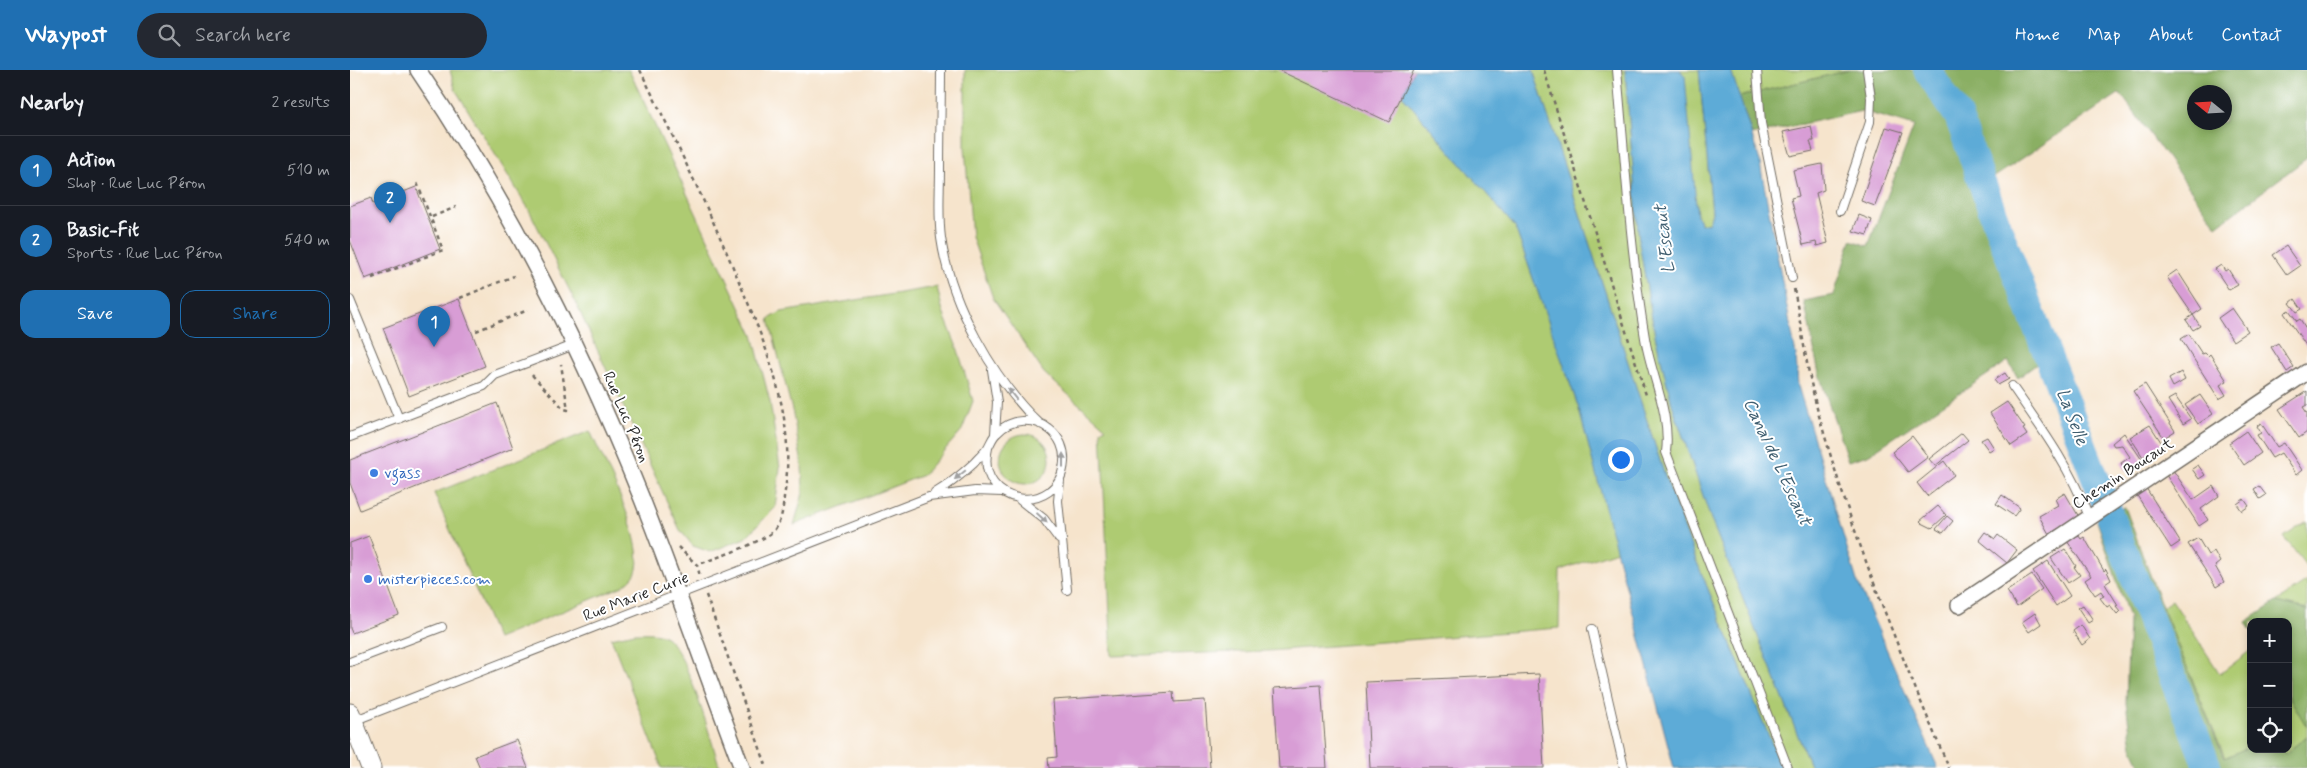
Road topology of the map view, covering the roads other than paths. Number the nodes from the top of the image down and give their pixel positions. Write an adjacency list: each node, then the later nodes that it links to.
1 (418, 70): 7 (street, Rue Luc Péron)
2 (432, 70): 7 (street, Rue Luc Péron)
3 (941, 70): 12 (lane)
4 (1617, 70): 36 (lane)
5 (1757, 70): 9 (lane)
6 (1867, 70): 8 (lane)
7 (439, 99): 11 (street, Rue Luc Péron)
8 (1840, 211)
9 (1792, 278)
10 (350, 300): 15 (lane)
11 (574, 345): 15 (lane); 27 (street, Rue Luc Péron)
12 (989, 360): 16 (lane, one-way to 12); 17 (lane)
13 (2307, 372): 24 (street, Chemin Boucaut)
14 (2012, 386): 24 (lane)
15 (399, 419): 18 (lane)
16 (1040, 424): 17 (lane); 20 (lane, one-way to 16)
17 (995, 434): 19 (lane)
18 (350, 437)
19 (988, 448): 21 (lane); 22 (lane, Rue Marie Curie, one-way to 22)
20 (1060, 478): 23 (lane); 25 (lane)
21 (1002, 492): 22 (lane, Rue Marie Curie); 23 (lane)
22 (929, 497): 27 (lane, Rue Marie Curie)
23 (1018, 499): 25 (lane, one-way to 25)
24 (2089, 517): 28 (street, Chemin Boucaut)
25 (1060, 540): 26 (lane)
26 (1067, 590)
27 (678, 595): 32 (lane, Rue Marie Curie); 34 (street, Rue Luc Péron)
28 (1958, 605)
29 (442, 627): 31 (lane)
30 (1592, 629): 35 (lane)
31 (350, 662)
32 (352, 717): 33 (street)
33 (371, 768)
34 (742, 768)
35 (1624, 768)
36 (1788, 768)

